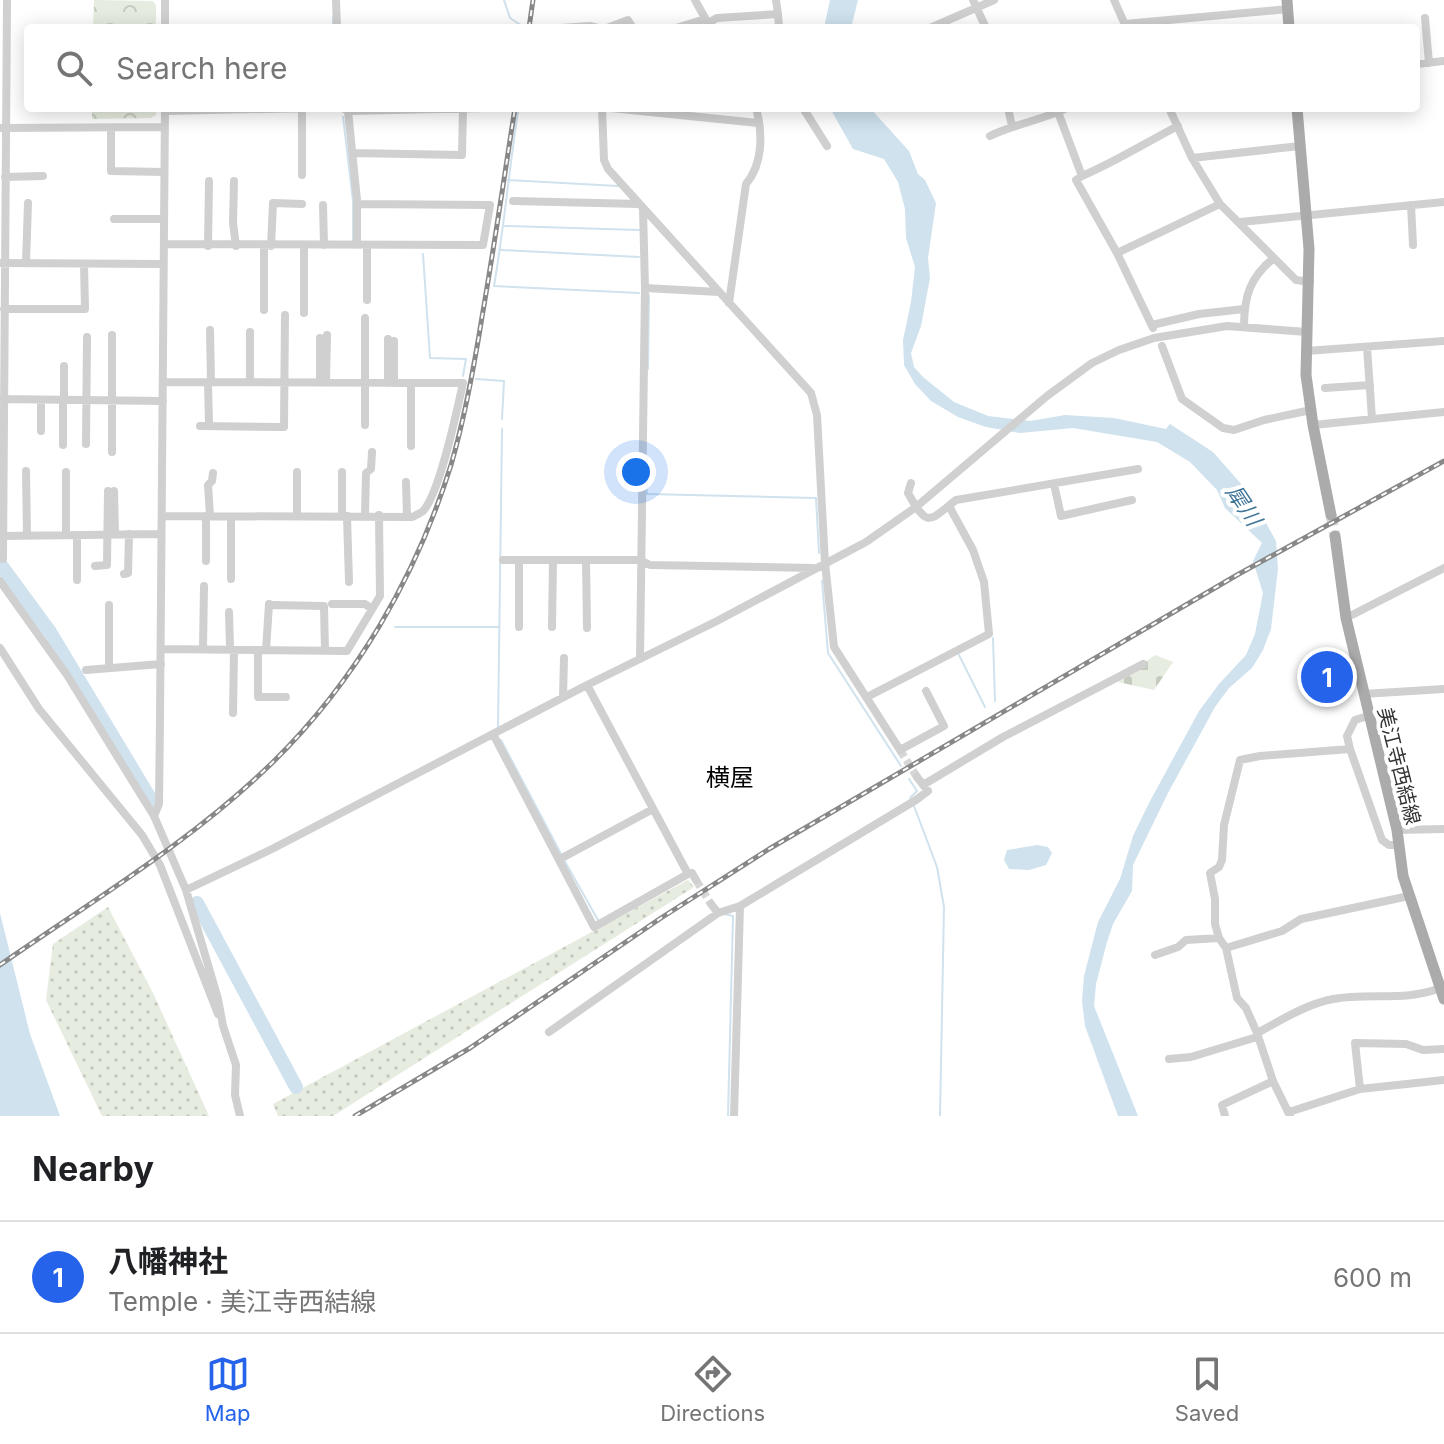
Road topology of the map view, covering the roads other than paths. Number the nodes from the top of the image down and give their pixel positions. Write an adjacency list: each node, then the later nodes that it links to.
1 (7, 0): 40 (street)
2 (165, 0): 12 (street)
3 (336, 0): 13 (street)
4 (695, 0): 14 (street)
5 (776, 0): 10 (street)
6 (994, 0): 8 (street)
7 (1114, 0): 18 (street)
8 (974, 4): 16 (street); 17 (street)
9 (1287, 5): 19 (street)
10 (778, 14): 14 (street); 15 (street)
11 (1425, 18): 21 (street)
12 (165, 24)
13 (337, 24)
14 (708, 24)
15 (779, 24)
16 (937, 24)
17 (984, 24)
18 (1125, 24)
19 (1141, 24)
20 (1444, 61): 21 (street)
21 (1429, 63): 22 (street)
22 (1420, 64)
23 (165, 112): 39 (street)
24 (302, 112): 48 (street)
25 (345, 112): 45 (street)
26 (463, 112): 45 (street)
27 (602, 112): 62 (street)
28 (650, 112): 36 (street)
29 (757, 112): 36 (street)
30 (806, 112): 43 (street)
31 (1009, 112): 37 (street)
32 (1056, 112): 37 (street)
33 (1063, 112): 50 (street)
34 (1171, 112): 38 (street)
35 (1297, 112): 44 (main road)
36 (758, 123): 86 (street)
37 (1012, 126): 42 (street)
38 (1178, 126): 46 (street); 50 (street)
39 (164, 127): 41 (street); 47 (street)
40 (3, 128): 41 (street); 51 (street)
41 (111, 129): 47 (street)
42 (990, 136)
43 (827, 146)
44 (1300, 146): 46 (street); 63 (main road)
45 (352, 153): 58 (street)
46 (1192, 158): 59 (street)
47 (164, 172): 65 (street)
48 (302, 175)
49 (43, 176): 51 (street)
50 (1082, 176): 76 (street)
51 (5, 177): 66 (street)
52 (209, 181): 73 (street)
53 (234, 181): 74 (street)
54 (513, 201): 62 (street)
55 (1444, 202): 61 (street)
56 (28, 203): 79 (street)
57 (302, 204): 75 (street)
58 (357, 204): 71 (street); 71 (street)
59 (1220, 204): 67 (street); 76 (street)
60 (323, 205): 70 (street)
61 (1411, 205): 63 (street); 72 (street)
62 (641, 206): 83 (street); 84 (street)
63 (1307, 215): 67 (street); 82 (main road)
64 (114, 219): 65 (street)
65 (164, 219): 68 (street)
66 (2, 220): 78 (street)
67 (1240, 222): 77 (street)
68 (164, 244): 73 (street); 81 (street)
69 (304, 245): 70 (street); 75 (street); 90 (street)
70 (324, 245): 71 (street)
71 (362, 245): 85 (street)
72 (1413, 245)
73 (208, 246): 74 (street)
74 (236, 246): 75 (street)
75 (268, 246): 89 (street)
76 (1117, 253): 88 (street)
77 (1274, 258): 82 (street); 88 (street)
78 (3, 263): 79 (street); 87 (street)
79 (26, 263): 80 (street)
80 (84, 264): 81 (street); 87 (street)
81 (163, 264): 107 (street)
82 (1310, 282): 96 (main road)
83 (645, 288): 84 (street); 170 (street)
84 (719, 292): 86 (street)
85 (367, 300)
86 (729, 303): 172 (street)
87 (4, 309): 116 (street)
88 (1244, 309): 93 (street)
89 (264, 310)
90 (304, 313)
91 (285, 315): 106 (street)
92 (365, 318): 111 (street)
93 (1244, 327): 96 (street); 147 (street)
94 (210, 330): 108 (street)
95 (250, 332): 109 (street)
96 (1307, 332): 104 (main road)
97 (112, 335): 120 (street)
98 (323, 336): 110 (street)
99 (87, 337): 119 (street)
100 (391, 340): 112 (street)
101 (1444, 341): 103 (street)
102 (1162, 346): 122 (street)
103 (1367, 347): 104 (street); 114 (street)
104 (1306, 351): 122 (main road)
105 (64, 366): 118 (street)
106 (286, 381): 108 (street); 109 (street); 110 (street)
107 (164, 382): 108 (street); 121 (street)
108 (210, 382): 109 (street)
109 (250, 382)
110 (323, 382): 111 (street)
111 (365, 382): 112 (street); 125 (street)
112 (391, 383): 113 (street)
113 (411, 383): 131 (street); 156 (street)
114 (1370, 385): 115 (street); 124 (street)
115 (1325, 388)
116 (2, 399): 117 (street); 128 (street)
117 (41, 400): 118 (street); 127 (street)
118 (64, 400): 119 (street); 130 (street)
119 (86, 401): 120 (street); 129 (street)
120 (112, 401): 121 (street); 132 (street)
121 (163, 401): 151 (street)
122 (1311, 410): 126 (main road)
123 (1444, 412): 124 (street)
124 (1372, 419): 126 (street)
125 (365, 425)
126 (1313, 425): 150 (main road)
127 (41, 431)
128 (2, 443): 144 (street)
129 (86, 444)
130 (63, 445)
131 (411, 446)
132 (112, 452)
133 (372, 452): 148 (street)
134 (1138, 469): 142 (street)
135 (26, 471): 160 (street)
136 (66, 472): 161 (street)
137 (297, 472): 153 (street)
138 (342, 472): 154 (street)
139 (213, 473): 152 (street)
140 (406, 482): 156 (street)
141 (911, 483): 147 (street)
142 (1054, 484): 145 (street); 146 (street)
143 (111, 491): 157 (street)
144 (1, 500): 163 (street)
145 (1132, 500)
146 (949, 506): 147 (street); 208 (street)
147 (916, 507): 172 (street)
148 (365, 515): 149 (street); 154 (street)
149 (379, 515): 156 (street); 184 (street)
150 (1331, 515)
151 (162, 516): 152 (street); 159 (street)
152 (208, 516): 155 (street); 171 (street)
153 (297, 516): 154 (street); 155 (street)
154 (345, 516): 180 (street)
155 (231, 517): 177 (street)
156 (407, 517)
157 (111, 534): 158 (street); 162 (street); 173 (street)
158 (129, 534): 159 (street); 176 (street)
159 (161, 534): 191 (street)
160 (27, 535): 161 (street); 163 (street)
161 (66, 535): 162 (street)
162 (77, 535): 178 (street)
163 (3, 536): 165 (street)
164 (1335, 536): 186 (main road, 美江寺西結線)
165 (3, 559)
166 (503, 560): 167 (street)
167 (519, 560): 168 (street); 187 (street)
168 (553, 560): 169 (street); 188 (street)
169 (586, 560): 170 (street); 189 (street)
170 (640, 560): 174 (street); 197 (street)
171 (206, 561)
172 (825, 563): 174 (street); 208 (street)
173 (95, 566)
174 (815, 568): 197 (street)
175 (1444, 568): 186 (street)
176 (124, 574)
177 (231, 579)
178 (77, 580)
179 (0, 581): 214 (street)
180 (349, 582)
181 (204, 586): 192 (street)
182 (332, 604): 184 (street)
183 (109, 605): 200 (street)
184 (372, 609): 195 (street)
185 (229, 612): 193 (street)
186 (1346, 618): 205 (main road, 美江寺西結線)
187 (519, 627)
188 (552, 627)
189 (587, 628)
190 (0, 648): 231 (street)
191 (161, 649): 192 (street); 198 (street)
192 (203, 649): 193 (street)
193 (232, 650): 194 (street); 209 (street)
194 (262, 650): 195 (street); 195 (street); 206 (street)
195 (325, 650)
196 (564, 658): 207 (street)
197 (640, 659): 202 (street)
198 (161, 664): 200 (street); 214 (street)
199 (1143, 664): 224 (street)
200 (109, 668): 201 (street)
201 (86, 670)
202 (587, 685): 207 (street); 213 (street)
203 (1444, 689): 205 (street)
204 (926, 691): 208 (street)
205 (1363, 694): 210 (main road, 美江寺西結線)
206 (286, 697)
207 (563, 697): 211 (street)
208 (867, 697)
209 (233, 713)
210 (1368, 716): 212 (street); 216 (main road, 美江寺西結線)
211 (493, 734): 218 (street); 221 (street)
212 (1350, 749): 217 (street); 226 (street)
213 (653, 809): 218 (street); 219 (street)
214 (154, 816): 221 (street)
215 (1444, 829): 216 (street)
216 (1397, 830): 217 (main road, 美江寺西結線)
217 (1399, 845): 222 (main road, 美江寺西結線)
218 (560, 859): 219 (street)
219 (688, 874): 220 (street)
220 (696, 880)
221 (186, 890): 231 (street)
222 (1409, 896): 227 (street); 229 (main road, 美江寺西結線)
223 (711, 904): 225 (street)
224 (740, 906): 225 (street); 241 (street)
225 (718, 913): 232 (street)
226 (1219, 938): 227 (street); 228 (street)
227 (1226, 948): 233 (street)
228 (1155, 955)
229 (1439, 967): 230 (main road, 美江寺西結線)
230 (1442, 994): 233 (street)
231 (223, 1026): 240 (street)
232 (549, 1032)
233 (1257, 1035): 235 (street); 237 (street)
234 (1444, 1049): 238 (street)
235 (1169, 1059)
236 (1444, 1080): 238 (street)
237 (1273, 1081): 239 (street); 242 (street)
238 (1360, 1089): 239 (street)
239 (1289, 1114)
240 (240, 1116)
241 (734, 1116)
242 (1225, 1116)

